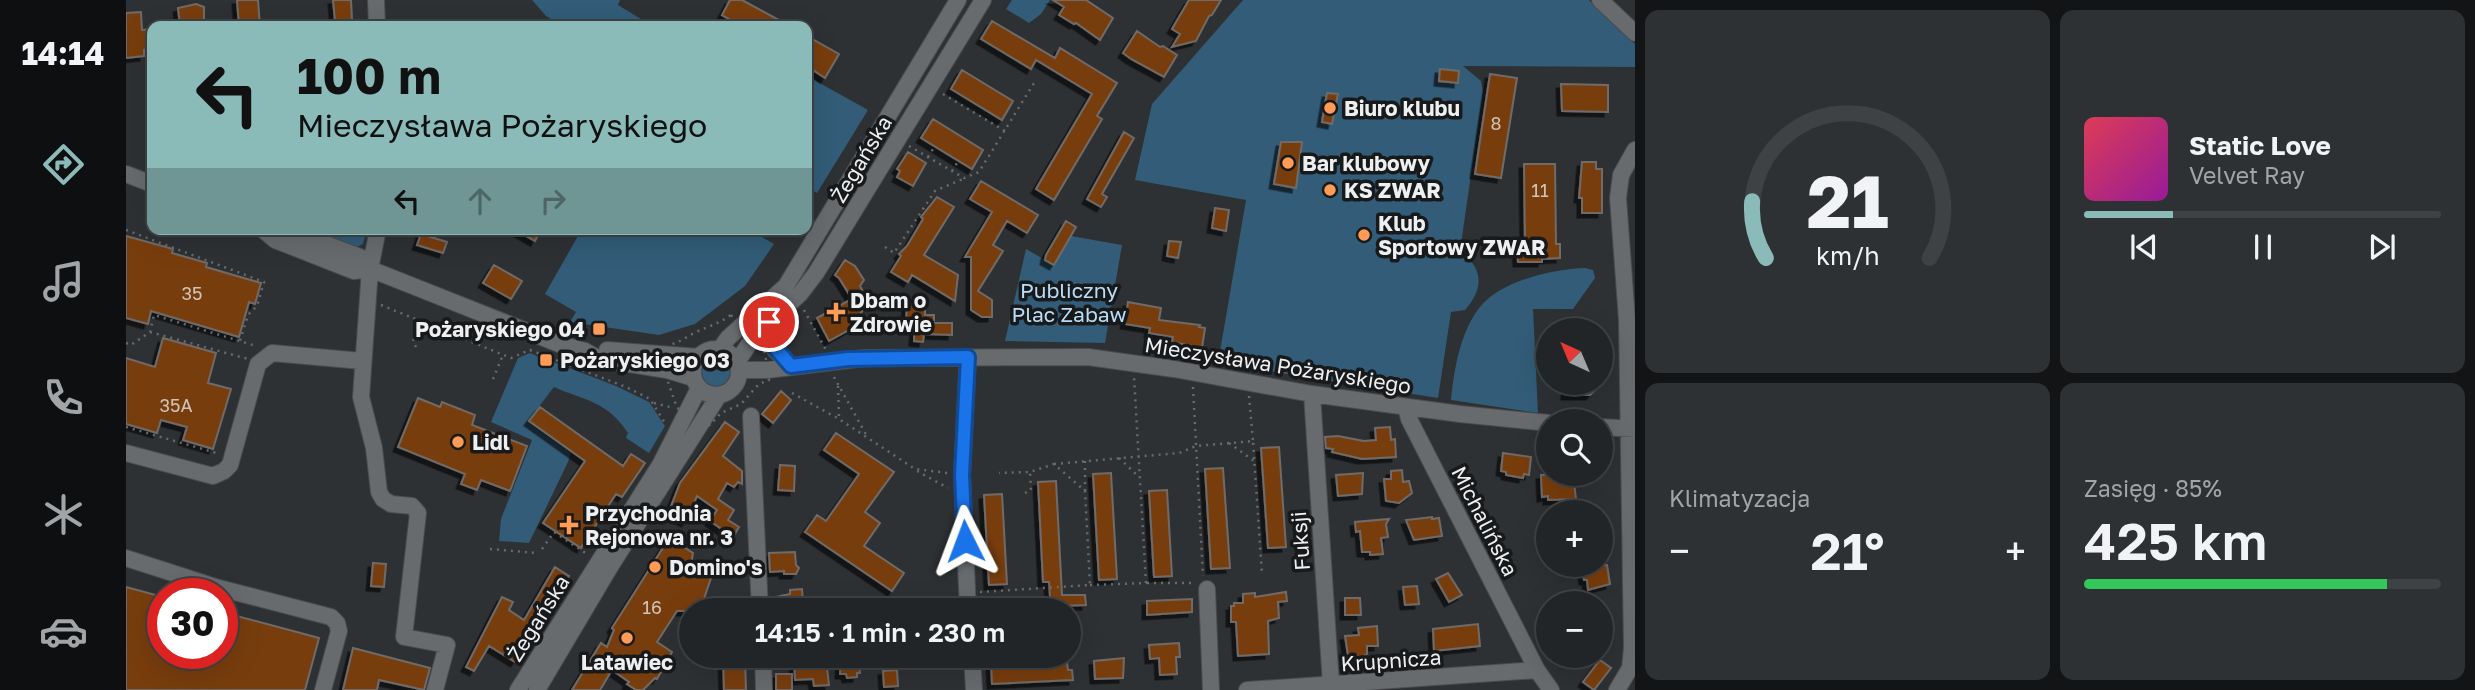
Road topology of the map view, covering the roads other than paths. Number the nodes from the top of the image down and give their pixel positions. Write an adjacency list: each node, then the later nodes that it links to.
1 (376, 0): 5 (street)
2 (958, 0): 16 (street, Żegańska)
3 (983, 0): 15 (street, Żegańska)
4 (1600, 0): 6 (street)
5 (377, 21)
6 (1635, 33)
7 (1635, 150): 10 (street)
8 (126, 174): 9 (street)
9 (147, 182)
10 (1627, 188): 31 (street)
11 (269, 235): 14 (street)
12 (303, 235): 14 (street)
13 (377, 235): 14 (street)
14 (370, 270): 20 (street); 21 (street)
15 (769, 322): 16 (street, Żegańska); 23 (street)
16 (747, 333): 17 (street, Żegańska); 22 (street, Żegańska)
17 (720, 349): 18 (street); 22 (street)
18 (699, 357): 21 (street); 24 (street)
19 (968, 357): 23 (street, Mieczysława Pożaryskiego); 25 (street, Mieczysława Pożaryskiego); 36 (street)
20 (362, 361): 32 (street); 42 (street)
21 (668, 363): 24 (street)
22 (738, 366): 23 (street, Mieczysława Pożaryskiego); 26 (street)
23 (791, 366)
24 (696, 383): 26 (street); 43 (street, Żegańska)
25 (1312, 394): 27 (street, Mieczysława Pożaryskiego); 40 (street, Fuksji)
26 (719, 395): 44 (street, Żegańska)
27 (1406, 407): 29 (street, Mieczysława Pożaryskiego); 39 (street, Michalińska)
28 (751, 416): 35 (street)
29 (1536, 422)
30 (1613, 428): 31 (street)
31 (1633, 429): 50 (street)
32 (126, 453)
33 (126, 558): 41 (street)
34 (1207, 589): 47 (street)
35 (759, 598)
36 (968, 598)
37 (763, 668): 45 (street)
38 (973, 668): 46 (street)
39 (1537, 670): 40 (street, Krupnicza); 49 (street, Michalińska)
40 (1331, 685): 48 (street, Krupnicza)
41 (323, 690)
42 (435, 690)
43 (518, 690)
44 (537, 690)
45 (764, 690)
46 (974, 690)
47 (1210, 690)
48 (1247, 690)
49 (1551, 690)
50 (1617, 690)

